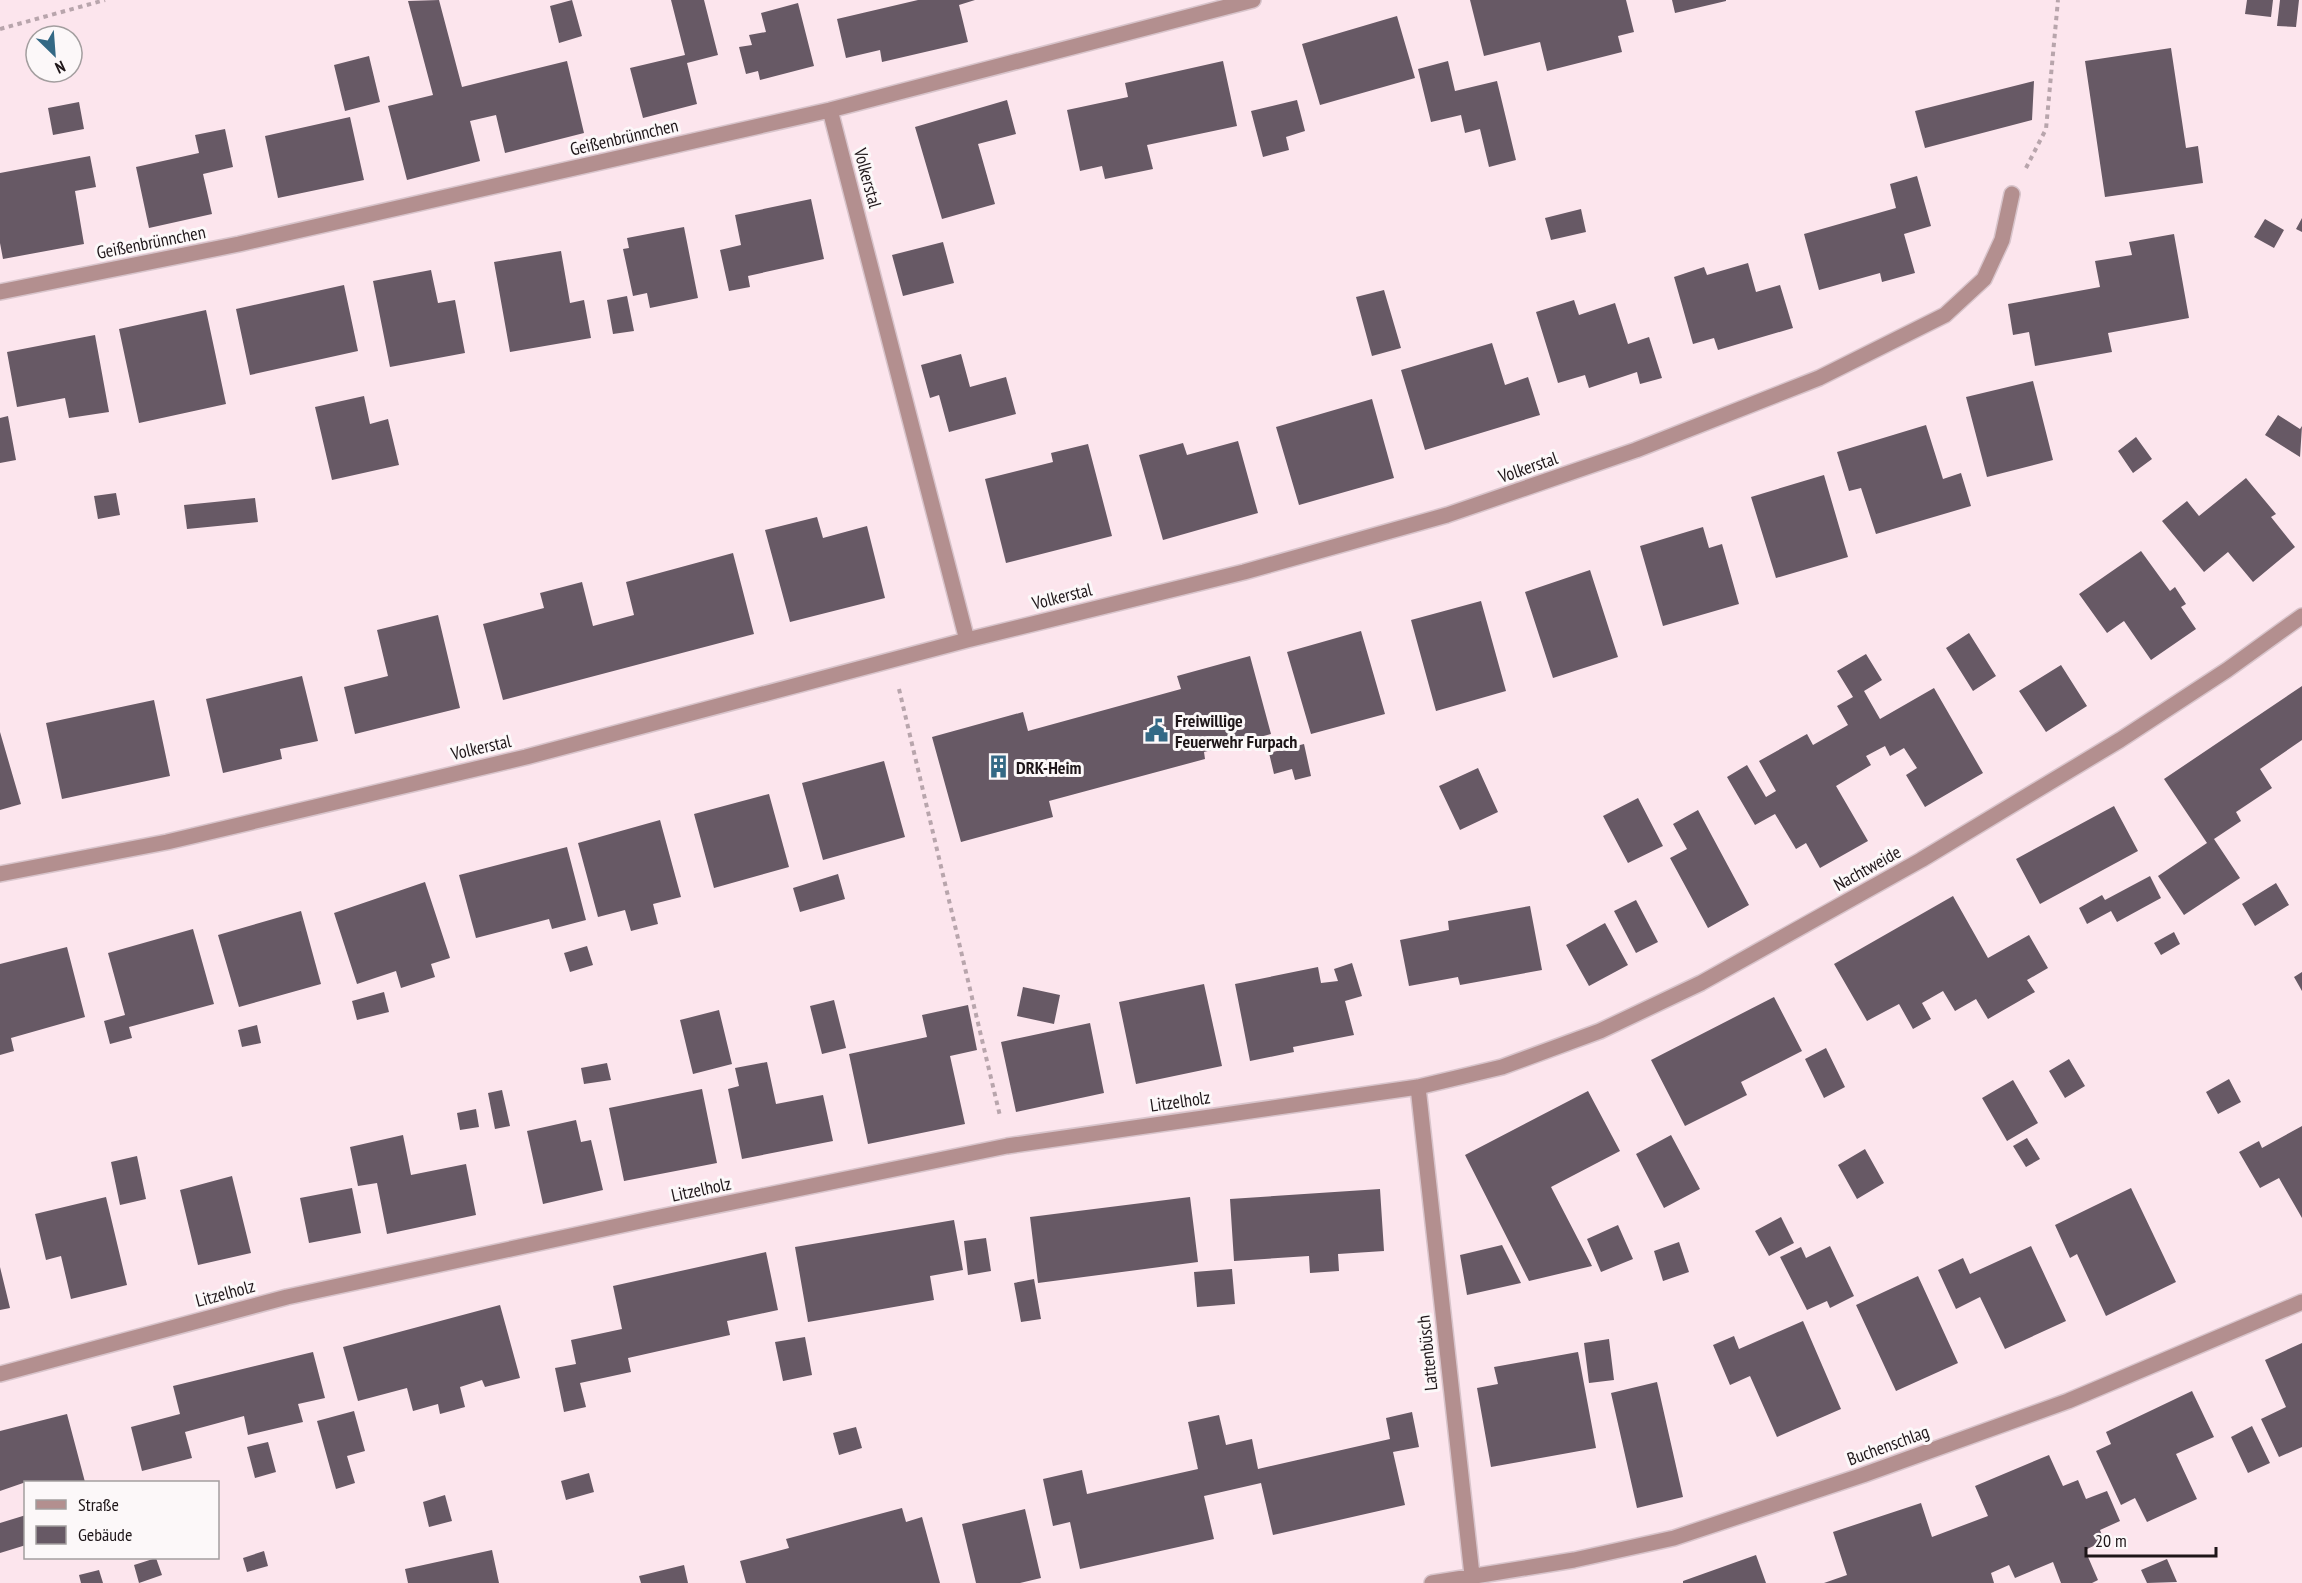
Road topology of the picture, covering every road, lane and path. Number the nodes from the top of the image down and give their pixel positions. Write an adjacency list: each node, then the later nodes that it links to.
1 (105, 0): 4 (path)
2 (1253, 0): 5 (street, Geißenbrünnchen)
3 (2058, 0): 6 (path)
4 (0, 29)
5 (830, 110): 7 (street, Geißenbrünnchen); 9 (street, Volkerstal)
6 (2012, 194): 9 (street, Volkerstal)
7 (0, 292)
8 (2302, 616): 12 (street, Nachtweide)
9 (967, 640): 10 (street, Volkerstal)
10 (892, 660): 11 (street, Volkerstal); 13 (path)
11 (0, 874)
12 (1418, 1086): 13 (street, Litzelholz); 16 (street, Lattenbüsch)
13 (1006, 1146): 15 (street, Litzelholz)
14 (2302, 1302): 16 (street, Buchenschlag)
15 (0, 1374)
16 (1472, 1575): 17 (street)
17 (1432, 1583)

